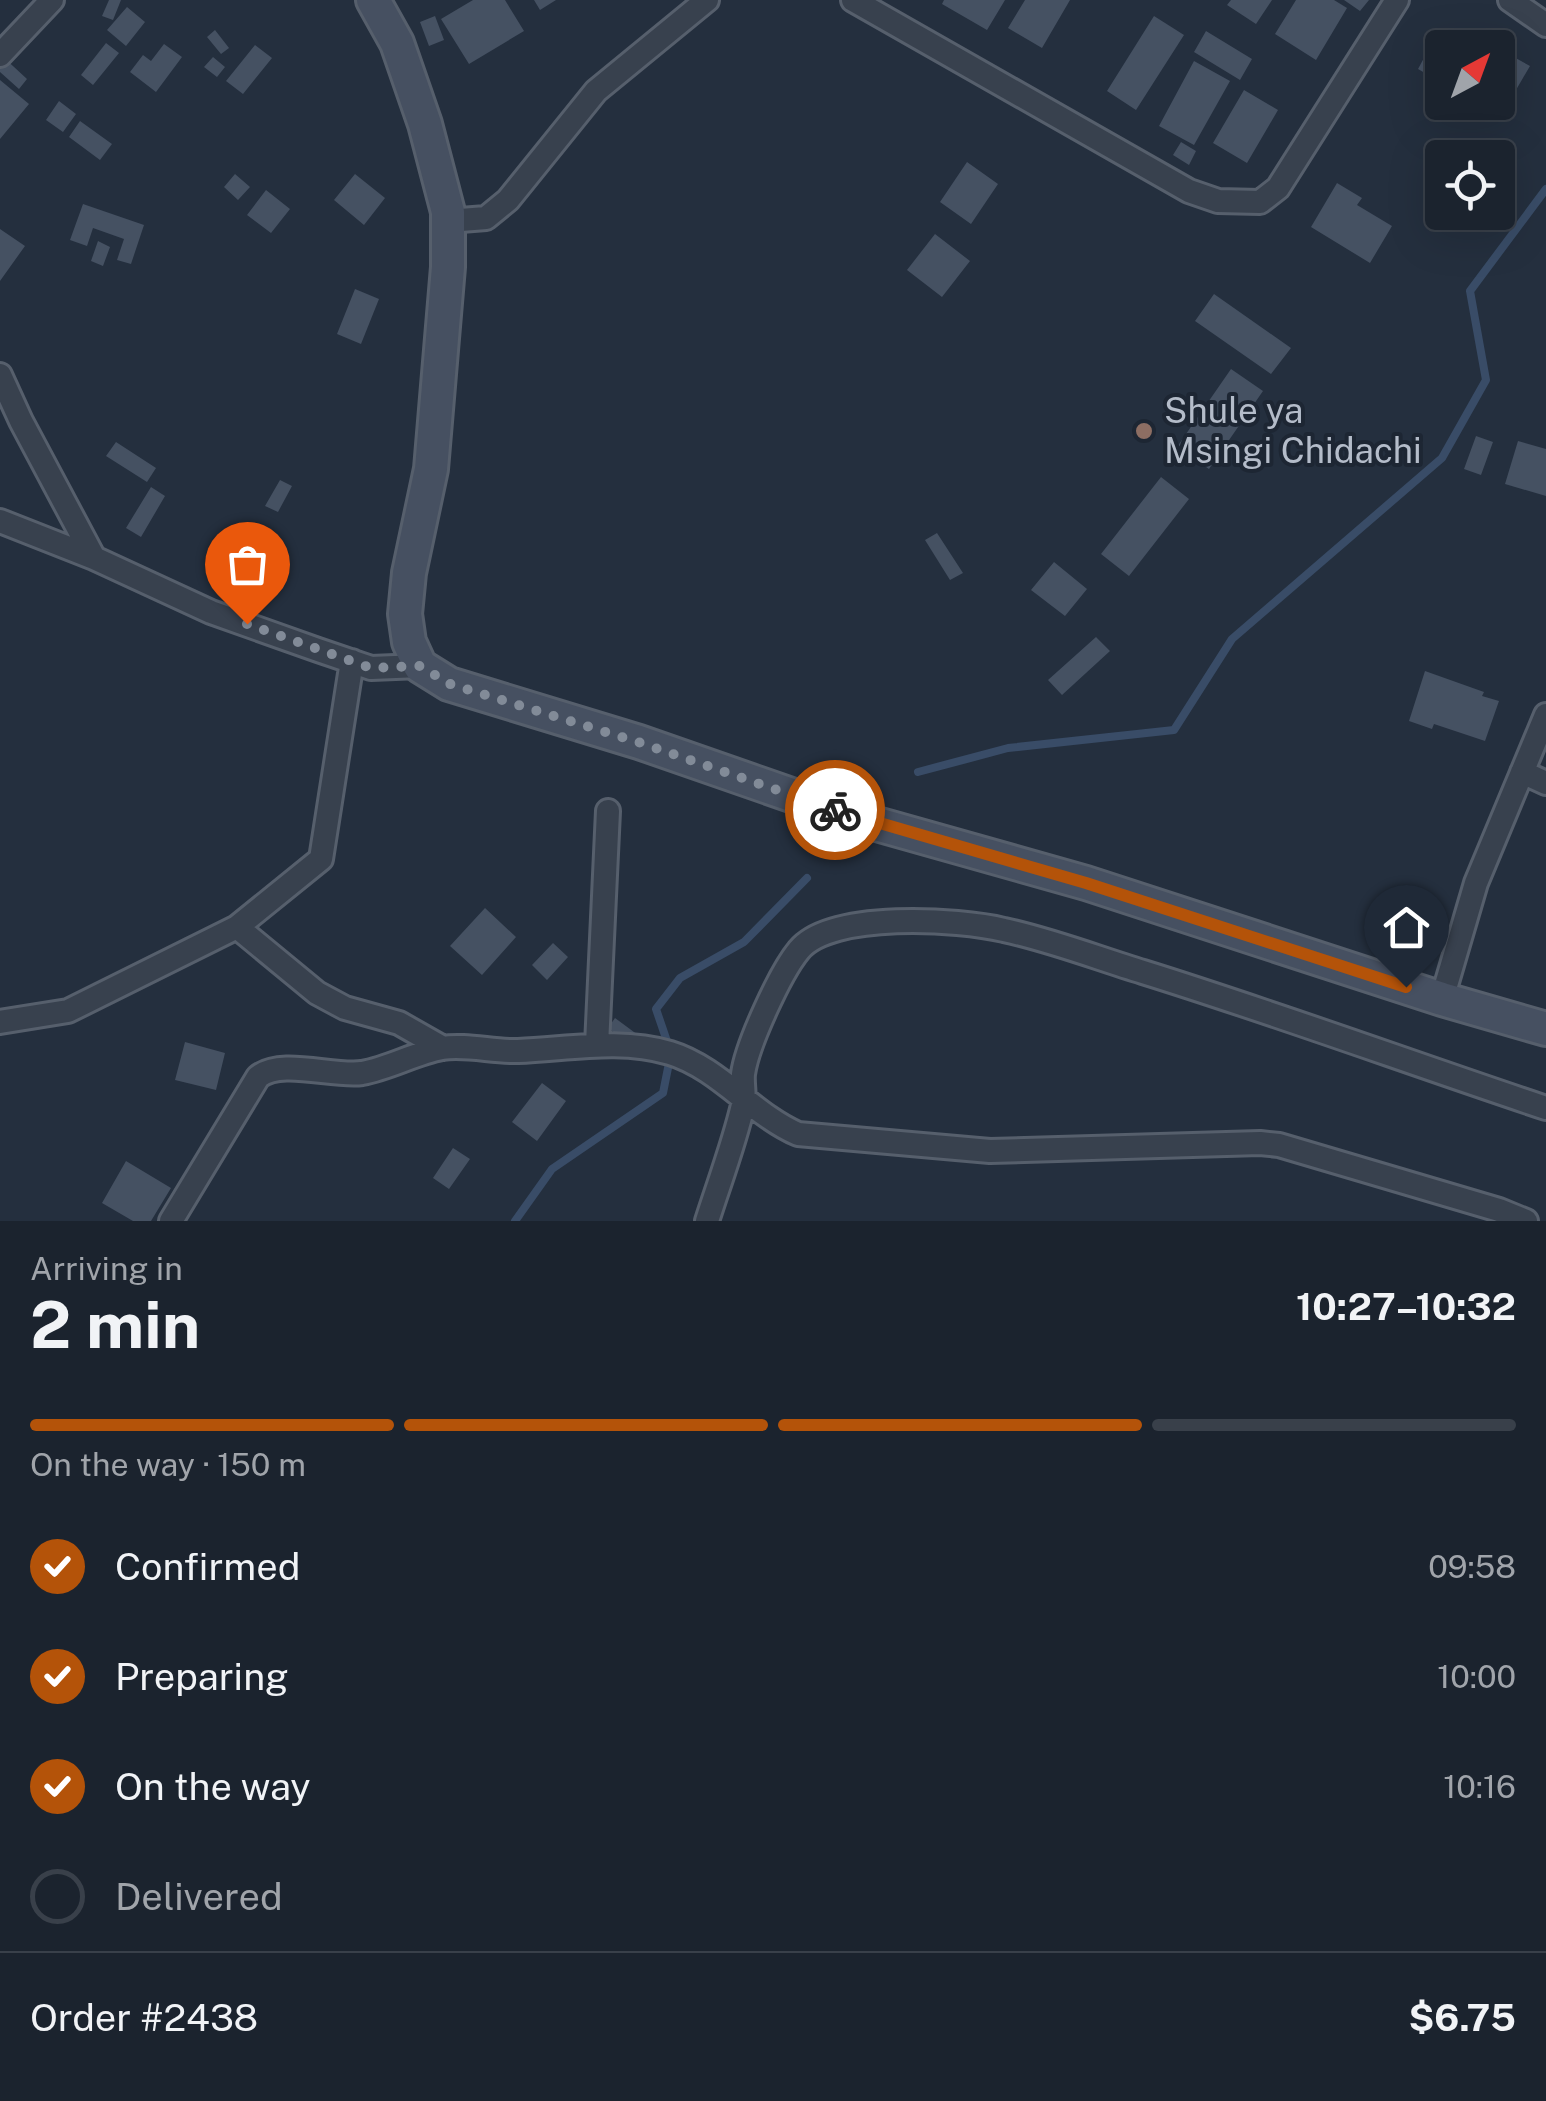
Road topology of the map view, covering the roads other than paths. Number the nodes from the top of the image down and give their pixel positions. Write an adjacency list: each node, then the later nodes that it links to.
1 (52, 0): 8 (street)
2 (373, 0): 9 (street)
3 (707, 0): 9 (street)
4 (853, 0): 5 (street)
5 (1397, 0)
6 (1510, 0): 7 (street)
7 (1546, 24)
8 (0, 54)
9 (448, 222): 14 (street)
10 (0, 375): 12 (street)
11 (0, 522): 12 (street)
12 (94, 558): 13 (street)
13 (352, 661): 14 (street); 19 (street)
14 (420, 666): 20 (street)
15 (1546, 715): 16 (street)
16 (1522, 772): 17 (street); 20 (street)
17 (1546, 783)
18 (608, 811): 23 (street)
19 (237, 927): 21 (street); 24 (street)
20 (1442, 998): 22 (street)
21 (0, 1022)
22 (1546, 1028)
23 (597, 1045): 24 (street); 25 (street)
24 (443, 1048): 27 (street)
25 (744, 1102): 26 (street); 28 (street); 29 (street)
26 (1546, 1108)
27 (170, 1221)
28 (707, 1221)
29 (1526, 1221)

